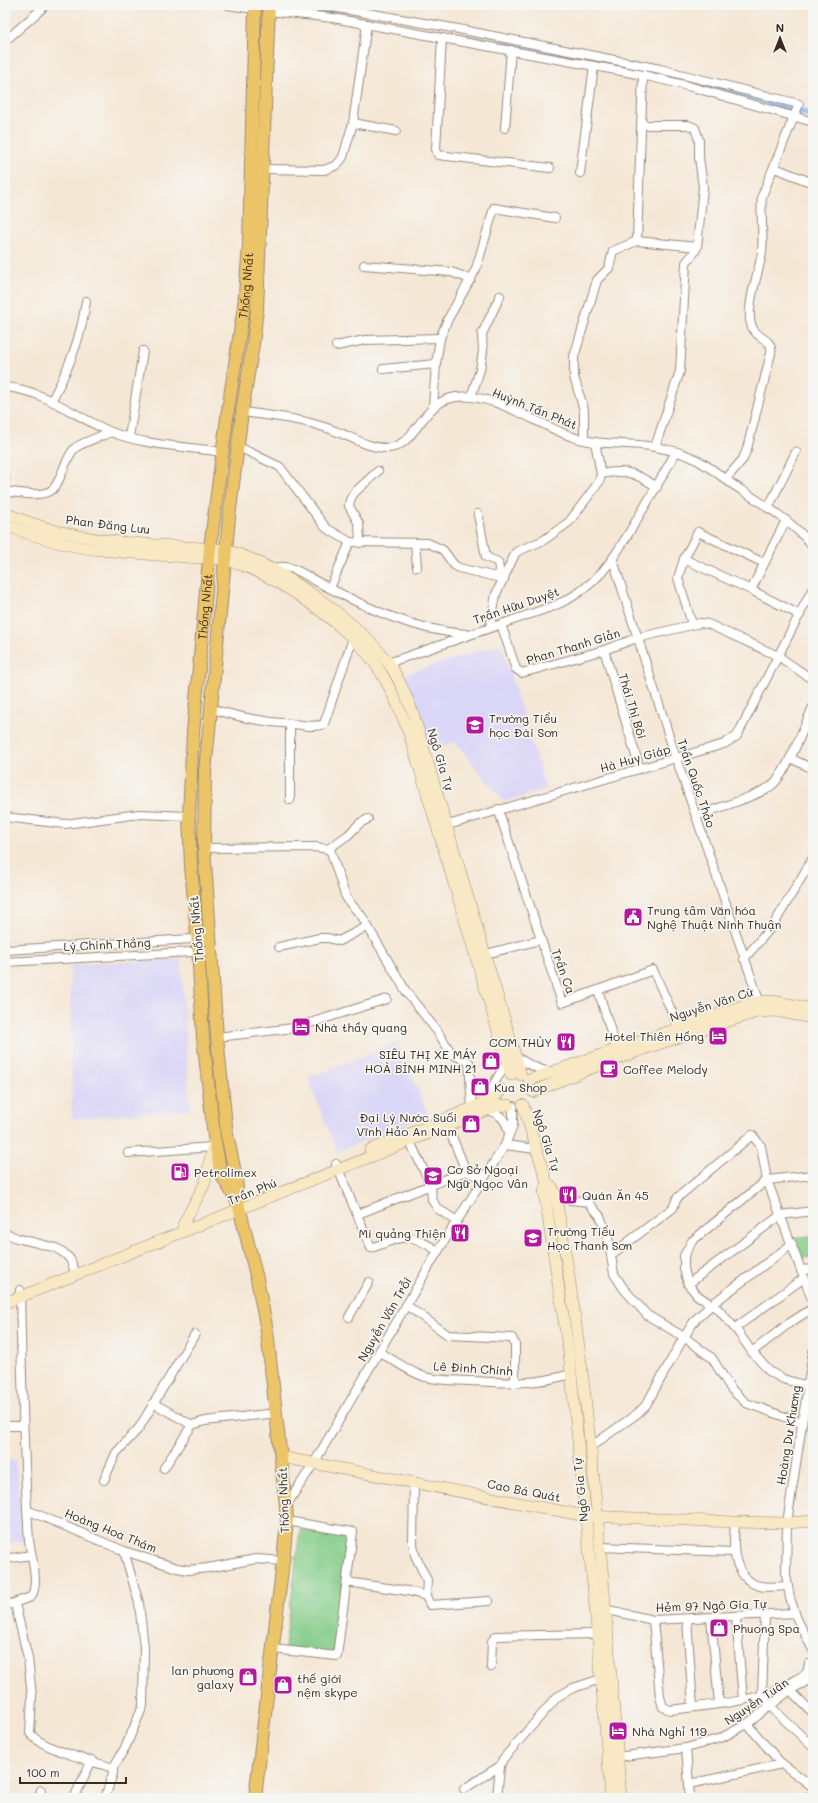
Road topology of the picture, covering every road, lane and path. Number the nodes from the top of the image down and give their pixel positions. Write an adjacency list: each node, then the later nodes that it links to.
1 (46, 5): 8 (street)
2 (228, 5): 4 (street)
3 (321, 5): 12 (street)
4 (255, 7): 25 (main road, Thống Nhất)
5 (269, 8): 6 (street); 20 (main road, Thống Nhất)
6 (367, 24): 7 (street); 14 (street)
7 (442, 38): 9 (street); 18 (street)
8 (5, 41)
9 (511, 50): 10 (street); 16 (street)
10 (594, 66): 11 (street); 21 (street)
11 (643, 75): 12 (street); 15 (street)
12 (795, 113): 13 (street); 19 (street)
13 (813, 122)
14 (353, 123): 17 (street); 20 (street)
15 (641, 125): 24 (street); 27 (street)
16 (505, 128)
17 (396, 131)
18 (550, 168)
19 (775, 168): 22 (street); 54 (street)
20 (264, 169): 26 (main road, Thống Nhất)
21 (580, 173)
22 (813, 183)
23 (555, 218): 29 (street)
24 (637, 241): 27 (street); 45 (street)
25 (248, 246): 26 (main road); 41 (main road, Thống Nhất)
26 (261, 247): 42 (main road, Thống Nhất)
27 (698, 247): 48 (street)
28 (364, 265): 29 (street)
29 (471, 279): 32 (street)
30 (500, 296): 38 (street)
31 (86, 301): 39 (street)
32 (440, 338): 33 (street); 35 (street)
33 (336, 346)
34 (143, 351): 44 (street)
35 (436, 364): 36 (street); 40 (street)
36 (383, 369)
37 (5, 387): 39 (street)
38 (471, 398): 40 (street, Huỳnh Tấn Phát); 45 (street, Huỳnh Tấn Phát)
39 (52, 400): 43 (street)
40 (433, 407): 42 (street, Huỳnh Tấn Phát)
41 (228, 410): 42 (main road); 49 (main road, Thống Nhất)
42 (242, 412): 47 (main road, Thống Nhất)
43 (111, 432): 44 (street); 56 (street)
44 (129, 437): 49 (street)
45 (584, 440): 46 (street, Huỳnh Tấn Phát)
46 (595, 442): 48 (street, Huỳnh Tấn Phát); 53 (street)
47 (237, 446): 62 (street); 67 (main road, Thống Nhất)
48 (655, 447): 50 (street, Huỳnh Tấn Phát)
49 (222, 452): 66 (main road, Thống Nhất)
50 (676, 452): 54 (street, Huỳnh Tấn Phát); 55 (street, Trần Hữu Duyệt)
51 (796, 452): 57 (street)
52 (378, 471): 63 (street)
53 (601, 474): 55 (street); 73 (street)
54 (726, 479): 57 (street, Huỳnh Tấn Phát)
55 (657, 486): 69 (street, Trần Hữu Duyệt)
56 (5, 491)
57 (768, 508): 60 (street, Huỳnh Tấn Phát)
58 (5, 513): 66 (main road, Phan Đăng Lưu)
59 (478, 514): 73 (street)
60 (786, 520): 65 (street, Huỳnh Tấn Phát); 70 (street)
61 (5, 525): 66 (main road, Phan Đăng Lưu)
62 (350, 542): 63 (street); 74 (street)
63 (360, 542): 64 (street)
64 (415, 543): 71 (street); 73 (street)
65 (813, 546)
66 (210, 553): 67 (main road, Ngô Gia Tự); 91 (main road, Thống Nhất)
67 (226, 555): 72 (main road, Ngô Gia Tự); 82 (main road, Ngô Gia Tự); 89 (main road, Thống Nhất)
68 (684, 559): 70 (street); 76 (street); 79 (street)
69 (613, 560): 78 (street, Trần Hữu Duyệt); 83 (street, Trần Quốc Thảo)
70 (764, 563): 76 (street)
71 (417, 567)
72 (272, 569): 74 (street); 86 (main road, Ngô Gia Tự)
73 (502, 578): 80 (street)
74 (330, 588): 81 (street)
75 (813, 588): 77 (street, Hà Huy Giáp)
76 (751, 590): 77 (street)
77 (800, 615): 85 (street, Hà Huy Giáp)
78 (502, 624): 80 (street, Trần Hữu Duyệt); 84 (street, Phan Thanh Giản)
79 (692, 624): 83 (street, Phan Thanh Giản); 85 (street, Phan Thanh Giản)
80 (490, 628): 81 (street, Trần Hữu Duyệt)
81 (469, 634): 86 (street, Trần Hữu Duyệt)
82 (353, 638): 86 (main road, Ngô Gia Tự); 90 (street)
83 (637, 638): 84 (street, Phan Thanh Giản); 94 (street, Trần Quốc Thảo)
84 (604, 650): 96 (street, Thái Thị Bôi)
85 (778, 656): 87 (street, Phan Thanh Giản); 94 (street, Hà Huy Giáp)
86 (383, 665): 93 (main road, Ngô Gia Tự)
87 (813, 680)
88 (813, 707): 95 (street)
89 (210, 708): 90 (street); 92 (main road, Thống Nhất)
90 (290, 724): 98 (street)
91 (194, 733): 92 (main road); 100 (main road, Thống Nhất)
92 (208, 736): 107 (main road, Thống Nhất)
93 (420, 753): 104 (main road, Ngô Gia Tự); 105 (main road, Ngô Gia Tự)
94 (676, 758): 96 (street, Hà Huy Giáp); 101 (street, Trần Quốc Thảo)
95 (790, 758): 97 (street); 101 (street)
96 (640, 769): 99 (street, Hà Huy Giáp)
97 (813, 769)
98 (290, 800)
99 (498, 809): 104 (street, Hà Huy Giáp); 113 (street, Trần Ca)
100 (189, 816): 102 (street); 106 (main road, Thống Nhất)
101 (696, 816): 121 (street, Trần Quốc Thảo)
102 (5, 817)
103 (368, 819): 108 (street)
104 (448, 825): 105 (main road); 110 (main road, Ngô Gia Tự)
105 (437, 829): 110 (main road, Ngô Gia Tự)
106 (190, 848): 107 (main road); 114 (main road, Thống Nhất)
107 (204, 848): 108 (street); 112 (main road, Thống Nhất)
108 (328, 849): 111 (street)
109 (813, 858): 121 (street)
110 (459, 883): 119 (main road, Ngô Gia Tự)
111 (368, 926): 116 (street); 139 (street)
112 (210, 938): 114 (street, Lý Chính Thắng); 118 (main road, Thống Nhất)
113 (540, 940): 119 (street); 123 (street, Trần Ca)
114 (198, 945): 115 (street, Lý Chính Thắng); 118 (street, Lý Chính Thắng); 120 (street, Lý Chính Thắng); 129 (main road, Thống Nhất)
115 (50, 947): 117 (street, Lý Chính Thắng); 120 (street)
116 (279, 947)
117 (5, 950)
118 (211, 951): 130 (main road, Thống Nhất)
119 (481, 955): 132 (main road, Ngô Gia Tự)
120 (50, 959): 122 (street, Lý Chính Thắng)
121 (744, 959): 125 (street, Trần Quốc Thảo)
122 (5, 962)
123 (598, 990): 128 (street, Trần Ca); 131 (street)
124 (387, 1000): 130 (street)
125 (761, 1006): 126 (main road, Nguyễn Văn Cừ); 127 (main road, Nguyễn Văn Cừ); 128 (main road, Nguyễn Văn Cừ)
126 (813, 1009)
127 (813, 1018)
128 (681, 1032): 131 (main road, Nguyễn Văn Cừ)
129 (204, 1037): 130 (main road); 143 (main road, Thống Nhất)
130 (217, 1037): 141 (main road, Thống Nhất)
131 (618, 1053): 133 (main road, Nguyễn Văn Cừ); 136 (main road, Nguyễn Văn Cừ)
132 (511, 1058): 133 (street); 134 (main road, Ngô Gia Tự); 138 (street)
133 (551, 1072): 134 (main road, Nguyễn Văn Cừ)
134 (520, 1077): 135 (main road); 136 (main road)
135 (501, 1090): 137 (main road); 138 (main road, Trần Phú)
136 (533, 1092): 137 (main road)
137 (515, 1105): 138 (main road, Trần Phú); 142 (street, Nguyễn Văn Trỗi); 146 (main road, Ngô Gia Tự)
138 (486, 1106): 139 (main road, Trần Phú); 140 (main road, Trần Phú); 142 (street)
139 (472, 1108): 140 (main road, Trần Phú)
140 (446, 1123): 144 (main road, Trần Phú); 148 (main road, Trần Phú); 149 (street)
141 (227, 1135): 143 (main road); 156 (main road, Thống Nhất)
142 (510, 1136): 145 (street, Nguyễn Văn Trỗi)
143 (214, 1141): 147 (street); 156 (main road, Thống Nhất); 161 (main road)
144 (410, 1142): 148 (main road, Trần Phú); 154 (street)
145 (505, 1145): 146 (street); 151 (street, Nguyễn Văn Trỗi)
146 (536, 1149): 153 (main road, Ngô Gia Tự)
147 (128, 1153)
148 (337, 1167): 156 (main road, Trần Phú); 158 (street)
149 (466, 1171): 151 (street); 154 (street)
150 (813, 1175): 152 (street)
151 (483, 1179): 160 (street, Nguyễn Văn Trỗi)
152 (767, 1180): 159 (street); 165 (street); 171 (street)
153 (547, 1183): 155 (main road, Ngô Gia Tự); 187 (main road, Ngô Gia Tự)
154 (431, 1185): 158 (street); 160 (street)
155 (556, 1198): 165 (street); 187 (main road, Ngô Gia Tự)
156 (239, 1207): 161 (main road, Trần Phú); 172 (main road, Trần Phú); 191 (main road, Thống Nhất)
157 (813, 1211): 159 (street)
158 (358, 1214): 164 (street)
159 (781, 1215): 163 (street); 171 (street)
160 (457, 1221): 164 (street, Nguyễn Văn Trỗi)
161 (183, 1226): 166 (main road, Trần Phú)
162 (5, 1233): 166 (street)
163 (792, 1244): 168 (street); 177 (street)
164 (438, 1251): 176 (street, Nguyễn Văn Trỗi)
165 (611, 1255): 182 (street)
166 (74, 1269): 172 (main road, Trần Phú)
167 (813, 1269): 168 (street)
168 (801, 1270): 169 (street)
169 (804, 1278): 174 (street); 180 (street)
170 (369, 1282): 179 (street)
171 (688, 1284): 177 (street)
172 (20, 1294): 173 (main road, Trần Phú); 175 (main road, Trần Phú); 195 (street)
173 (5, 1295)
174 (813, 1301)
175 (5, 1303)
176 (406, 1305): 183 (street, Nguyễn Văn Trỗi); 188 (street)
177 (711, 1305): 180 (street); 182 (street)
178 (813, 1308): 184 (street)
179 (350, 1317)
180 (735, 1328): 184 (street)
181 (195, 1334): 190 (street)
182 (684, 1337): 192 (street); 196 (street)
183 (379, 1352): 188 (street, Lê Đình Chinh); 199 (street, Nguyễn Văn Trỗi)
184 (752, 1352): 189 (street)
185 (813, 1352): 186 (street, Hoàng Dư Khương)
186 (813, 1358): 189 (street, Hoàng Dư Khương)
187 (577, 1373): 188 (street, Lê Đình Chinh); 196 (main road, Ngô Gia Tự); 197 (main road, Ngô Gia Tự)
188 (515, 1383)
189 (808, 1386): 192 (street, Hoàng Dư Khương)
190 (153, 1403): 193 (street); 201 (street)
191 (277, 1413): 193 (street); 198 (main road, Thống Nhất)
192 (802, 1423): 209 (street, Hoàng Dư Khương)
193 (192, 1425): 200 (street)
194 (5, 1426): 195 (street)
195 (24, 1426): 204 (street)
196 (589, 1448): 197 (main road); 205 (main road, Ngô Gia Tự)
197 (580, 1454): 205 (main road, Ngô Gia Tự)
198 (282, 1457): 199 (main road, Cao Bá Quát); 203 (main road, Thống Nhất)
199 (314, 1463): 202 (main road, Cao Bá Quát); 203 (street, Nguyễn Văn Trỗi)
200 (164, 1468)
201 (104, 1480)
202 (414, 1482): 205 (main road, Cao Bá Quát); 218 (street)
203 (286, 1506): 206 (main road, Thống Nhất)
204 (27, 1510): 211 (street, Hoàng Hoa Thám); 213 (street)
205 (591, 1516): 208 (main road, Cao Bá Quát); 210 (main road, Ngô Gia Tự); 222 (main road, Ngô Gia Tự)
206 (287, 1521): 215 (main road, Thống Nhất); 216 (street)
207 (813, 1521): 209 (main road, Cao Bá Quát)
208 (735, 1522): 209 (main road, Cao Bá Quát); 212 (street)
209 (787, 1523): 217 (street, Hoàng Dư Khương)
210 (599, 1547): 212 (street); 222 (main road, Ngô Gia Tự)
211 (124, 1551): 215 (street, Hoàng Hoa Thám); 250 (street)
212 (734, 1552): 217 (street)
213 (30, 1555): 214 (street); 220 (street)
214 (5, 1559)
215 (283, 1561): 230 (main road, Thống Nhất)
216 (347, 1582): 218 (street); 230 (street)
217 (788, 1586): 223 (street, Hoàng Dư Khương)
218 (426, 1596): 219 (street)
219 (489, 1601)
220 (15, 1604): 221 (street); 247 (street)
221 (5, 1606)
222 (599, 1608): 228 (street, Hẻm 97 Ngô Gia Tự); 229 (main road, Ngô Gia Tự); 234 (main road, Ngô Gia Tự)
223 (795, 1613): 224 (street, Hẻm 97 Ngô Gia Tự); 231 (street, Hoàng Dư Khương)
224 (766, 1615): 225 (street, Hẻm 97 Ngô Gia Tự); 237 (street)
225 (736, 1616): 226 (street, Hẻm 97 Ngô Gia Tự); 238 (street)
226 (711, 1618): 227 (street, Hẻm 97 Ngô Gia Tự); 239 (street)
227 (688, 1619): 228 (street, Hẻm 97 Ngô Gia Tự); 240 (street)
228 (653, 1620): 240 (street)
229 (597, 1634): 233 (street); 234 (main road, Ngô Gia Tự)
230 (273, 1650): 259 (main road, Thống Nhất)
231 (813, 1650)
232 (809, 1664): 237 (street)
233 (491, 1667)
234 (606, 1678): 246 (main road, Ngô Gia Tự); 249 (street)
235 (813, 1678): 236 (street, Nguyễn Tuân)
236 (790, 1690): 241 (street, Nguyễn Tuân); 242 (street)
237 (762, 1695): 238 (street); 241 (street)
238 (743, 1699): 239 (street)
239 (719, 1703): 240 (street)
240 (693, 1706)
241 (770, 1706): 243 (street, Nguyễn Tuân); 244 (street)
242 (813, 1713)
243 (747, 1724): 245 (street, Nguyễn Tuân); 248 (street)
244 (813, 1747)
245 (686, 1748): 246 (street, Nguyễn Tuân); 251 (street)
246 (612, 1758): 261 (main road, Ngô Gia Tự); 262 (main road, Ngô Gia Tự)
247 (92, 1760): 250 (street); 257 (street)
248 (782, 1764): 251 (street); 252 (street)
249 (500, 1766): 254 (street); 260 (street)
250 (113, 1768): 258 (street)
251 (689, 1784): 263 (street)
252 (813, 1787)
253 (41, 1790): 256 (street)
254 (464, 1790)
255 (813, 1796): 264 (street)
256 (39, 1798)
257 (74, 1798)
258 (105, 1798)
259 (255, 1798)
260 (497, 1798)
261 (611, 1798)
262 (621, 1798)
263 (690, 1798)
264 (804, 1798)

